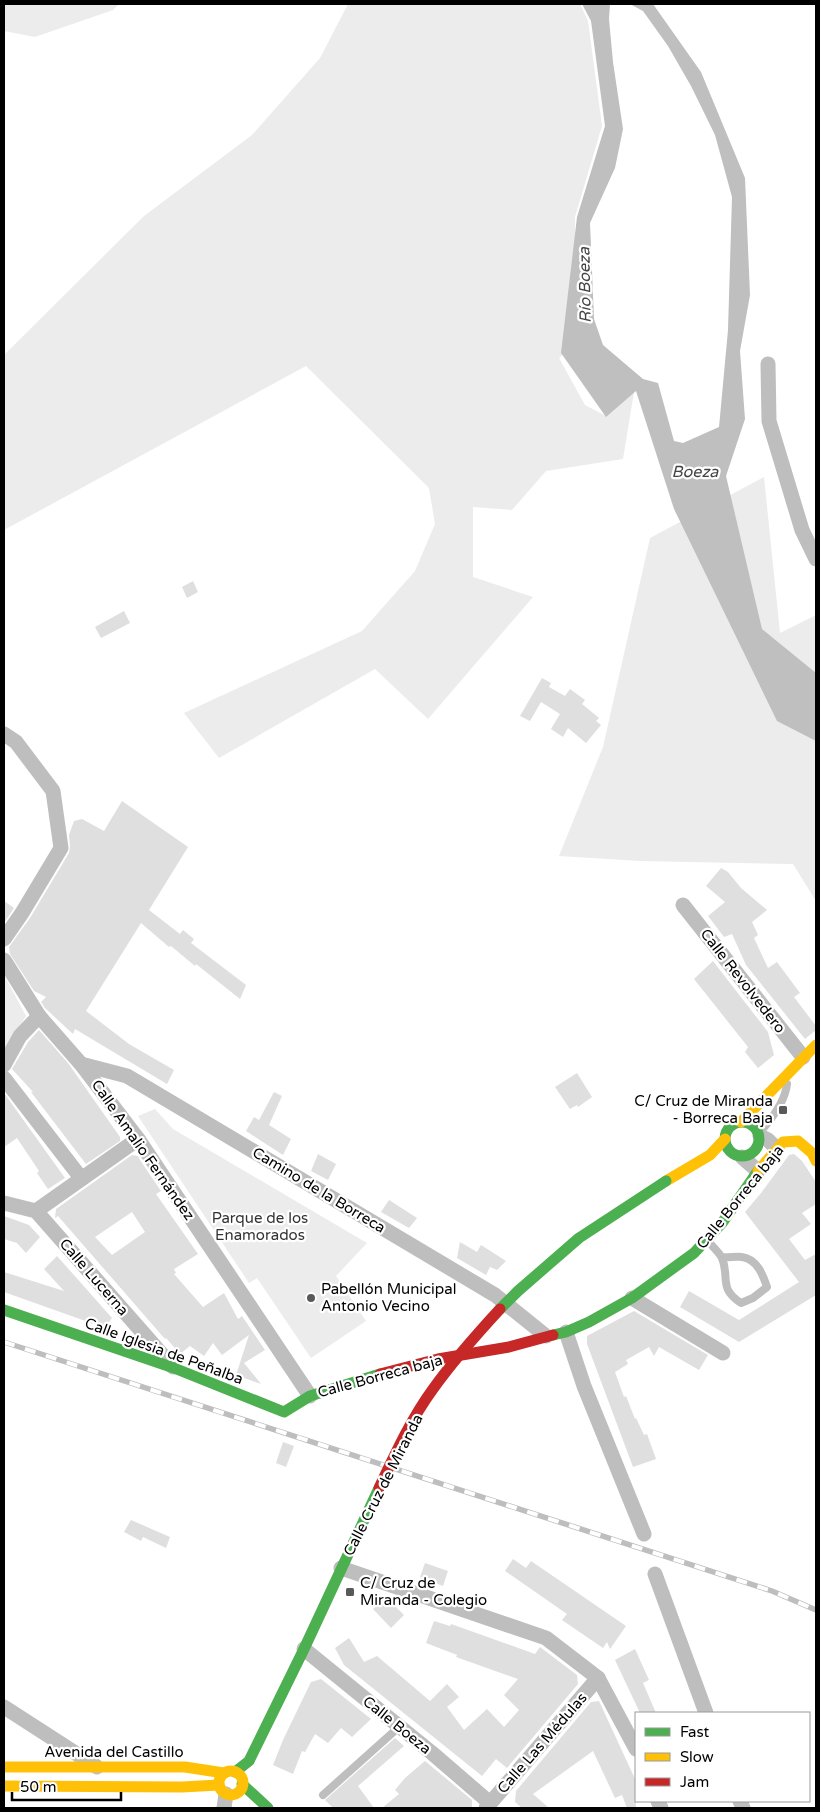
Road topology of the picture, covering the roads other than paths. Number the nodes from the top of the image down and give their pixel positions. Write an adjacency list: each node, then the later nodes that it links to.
1 (768, 364): 2 (street)
2 (816, 559)
3 (4, 734): 5 (street)
4 (683, 905): 9 (street, Calle Revolvedero)
5 (4, 939)
6 (4, 960): 7 (street, Calle Amalio Fernández)
7 (39, 1016): 10 (street, Calle Amalio Fernández); 11 (street)
8 (816, 1045): 9 (street)
9 (803, 1057): 12 (street)
10 (81, 1064): 17 (street, Calle Amalio Fernández); 32 (street, Camino de la Borreca)
11 (4, 1065)
12 (789, 1072): 14 (street); 16 (lane)
13 (4, 1078): 24 (street)
14 (777, 1085): 15 (street); 16 (street)
15 (741, 1122): 16 (street); 18 (street)
16 (759, 1133): 19 (street); 21 (street)
17 (138, 1139): 24 (street); 35 (street, Calle Amalio Fernández)
18 (725, 1139): 20 (street, Calle Cruz de Miranda); 21 (street)
19 (777, 1149): 22 (street, Calle Borreca baja); 23 (street, Calle Borreca baja)
20 (710, 1155): 21 (street, Calle Cruz de Miranda); 37 (street, Calle Cruz de Miranda, bridge)
21 (737, 1155): 23 (street)
22 (814, 1157)
23 (758, 1171): 27 (street, Calle Borreca baja)
24 (81, 1178): 26 (street)
25 (4, 1203): 26 (street)
26 (36, 1211): 34 (street, Calle Lucerna)
27 (706, 1239): 28 (lane); 29 (street, Calle Borreca baja)
28 (722, 1258): 28 (lane)
29 (632, 1298): 31 (street, Calle Borreca baja); 33 (street)
30 (4, 1310): 34 (street, Calle Iglesia de Peñalba)
31 (566, 1332): 32 (street, Calle Borreca baja); 36 (street)
32 (546, 1336): 35 (street, Calle Borreca baja)
33 (723, 1353)
34 (174, 1368): 35 (street, Calle Iglesia de Peñalba)
35 (310, 1396)
36 (644, 1534)
37 (342, 1568): 39 (street, Calle Cruz de Miranda); 40 (street)
38 (654, 1574): 42 (street)
39 (304, 1649): 43 (street, Calle Boeza); 47 (street, Calle Cruz de Miranda)
40 (598, 1678): 44 (street); 53 (street, Calle Las Médulas)
41 (4, 1707): 46 (street)
42 (706, 1712)
43 (399, 1727): 50 (lane); 53 (street, Calle Boeza)
44 (635, 1748)
45 (4, 1767): 46 (street, Avenida del Castillo)
46 (97, 1767): 47 (street, Avenida del Castillo)
47 (230, 1773): 48 (street); 51 (street)
48 (242, 1784): 51 (street); 52 (street)
49 (4, 1786): 51 (street)
50 (323, 1795)
51 (226, 1796): 52 (street)
52 (266, 1806)
53 (488, 1806)

